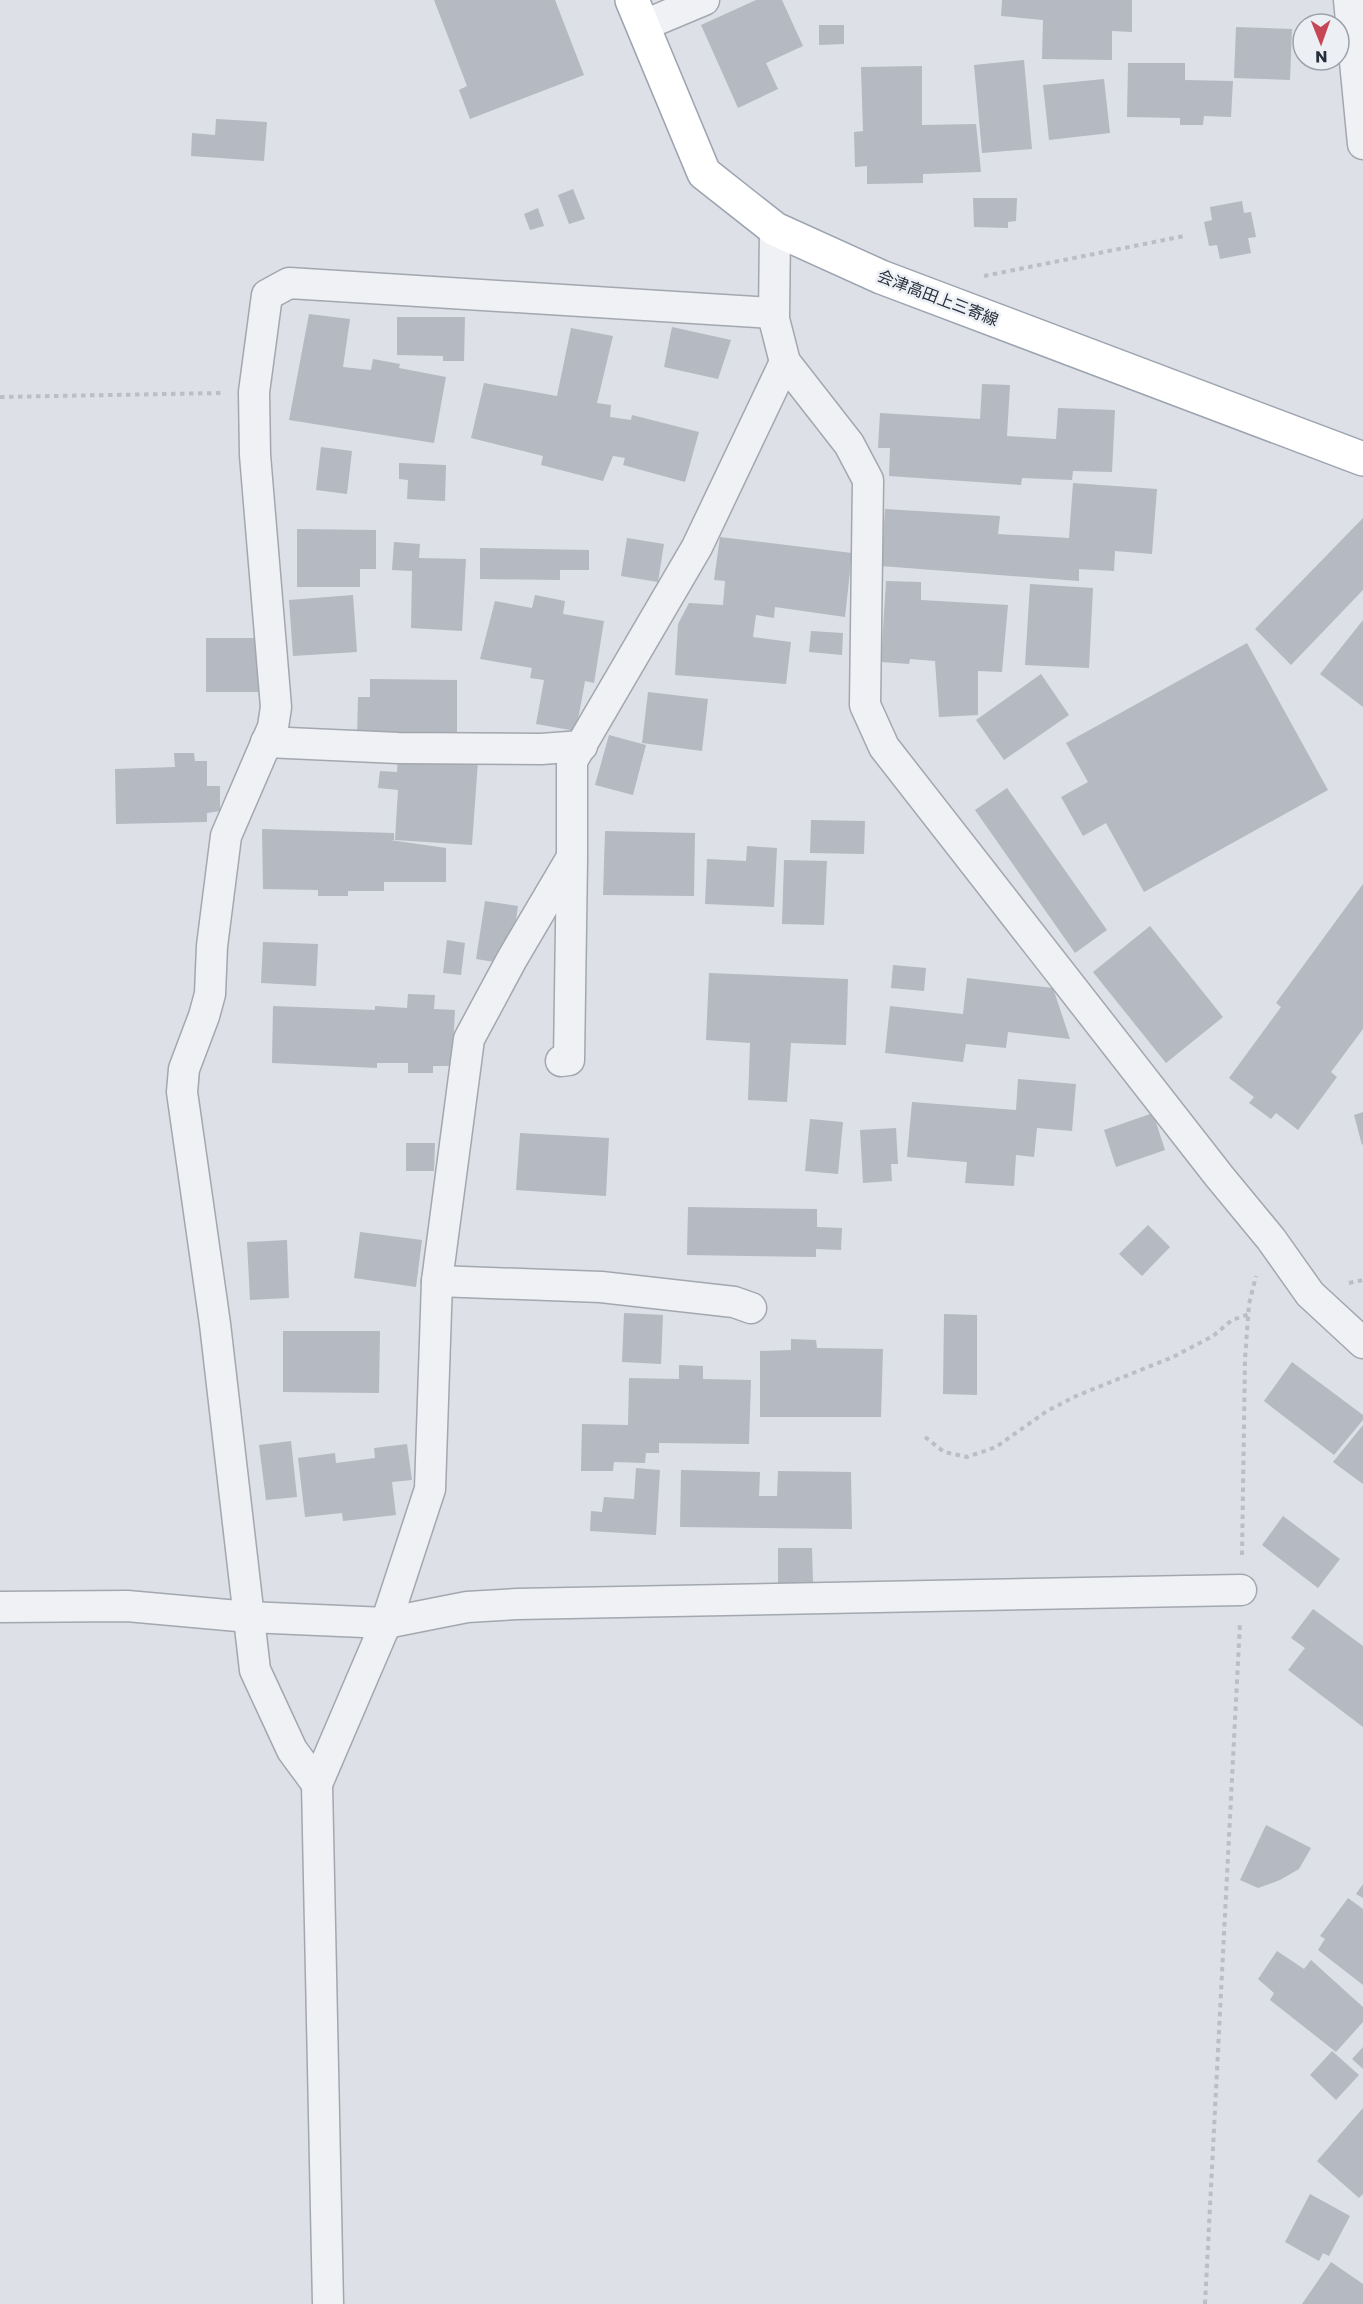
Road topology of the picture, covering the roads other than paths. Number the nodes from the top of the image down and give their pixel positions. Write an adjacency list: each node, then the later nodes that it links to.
1 (704, 0): 3 (street)
2 (1349, 0): 4 (street)
3 (637, 13): 5 (main road, 会津高田上三寄線)
4 (1363, 144)
5 (775, 229): 6 (street); 8 (main road, 会津高田上三寄線)
6 (773, 313): 7 (street); 9 (street)
7 (785, 362): 10 (street); 15 (street)
8 (1363, 459)
9 (266, 742): 10 (street); 18 (street)
10 (582, 746): 11 (street)
11 (572, 857): 12 (street); 13 (street)
12 (561, 1060)
13 (437, 1281): 14 (street); 19 (street)
14 (751, 1308)
15 (1363, 1343)
16 (1241, 1590): 19 (street)
17 (0, 1607): 18 (street)
18 (249, 1617): 19 (street); 20 (street)
19 (386, 1623): 20 (street)
20 (317, 1784): 21 (street)
21 (328, 2304)

